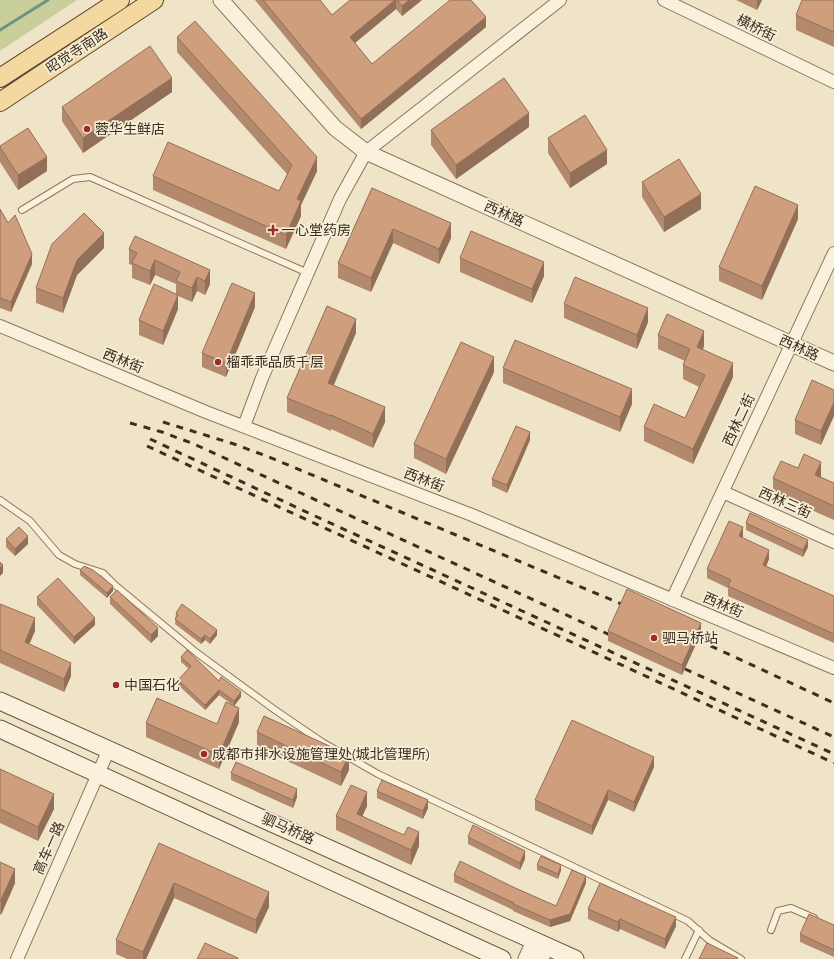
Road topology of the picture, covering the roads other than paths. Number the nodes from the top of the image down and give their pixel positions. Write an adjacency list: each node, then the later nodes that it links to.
1 (120, 0): 6 (main road, 昭觉寺南路)
2 (154, 0): 8 (main road, 昭觉寺南路)
3 (221, 0): 9 (street, 西林路)
4 (560, 0): 9 (street)
5 (664, 0): 7 (street, 横桥街)
6 (0, 78)
7 (834, 82)
8 (0, 102)
9 (366, 152): 12 (street); 14 (street, 西林路)
10 (22, 210): 12 (lane)
11 (834, 253): 14 (street, 西林二街)
12 (308, 273): 16 (street)
13 (0, 326): 16 (street, 西林街)
14 (792, 344): 15 (street, 西林路); 17 (street, 西林二街)
15 (834, 363)
16 (244, 426): 20 (street, 西林街)
17 (723, 492): 19 (street, 西林三街); 20 (street, 西林二街)
18 (0, 500): 27 (lane)
19 (834, 542)
20 (672, 600): 21 (street, 西林街)
21 (834, 668)
22 (0, 700): 24 (main road, 驷马桥路)
23 (0, 729): 25 (main road, 驷马桥路)
24 (109, 749): 25 (street, 高车一路); 29 (main road, 驷马桥路)
25 (98, 775): 30 (street, 高车一路); 31 (main road, 驷马桥路)
26 (820, 921): 28 (lane)
27 (699, 930): 34 (lane); 35 (lane)
28 (771, 930)
29 (540, 948): 32 (street); 33 (main road, 驷马桥路)
30 (17, 959)
31 (502, 959)
32 (526, 959)
33 (575, 959)
34 (685, 959)
35 (741, 959)

